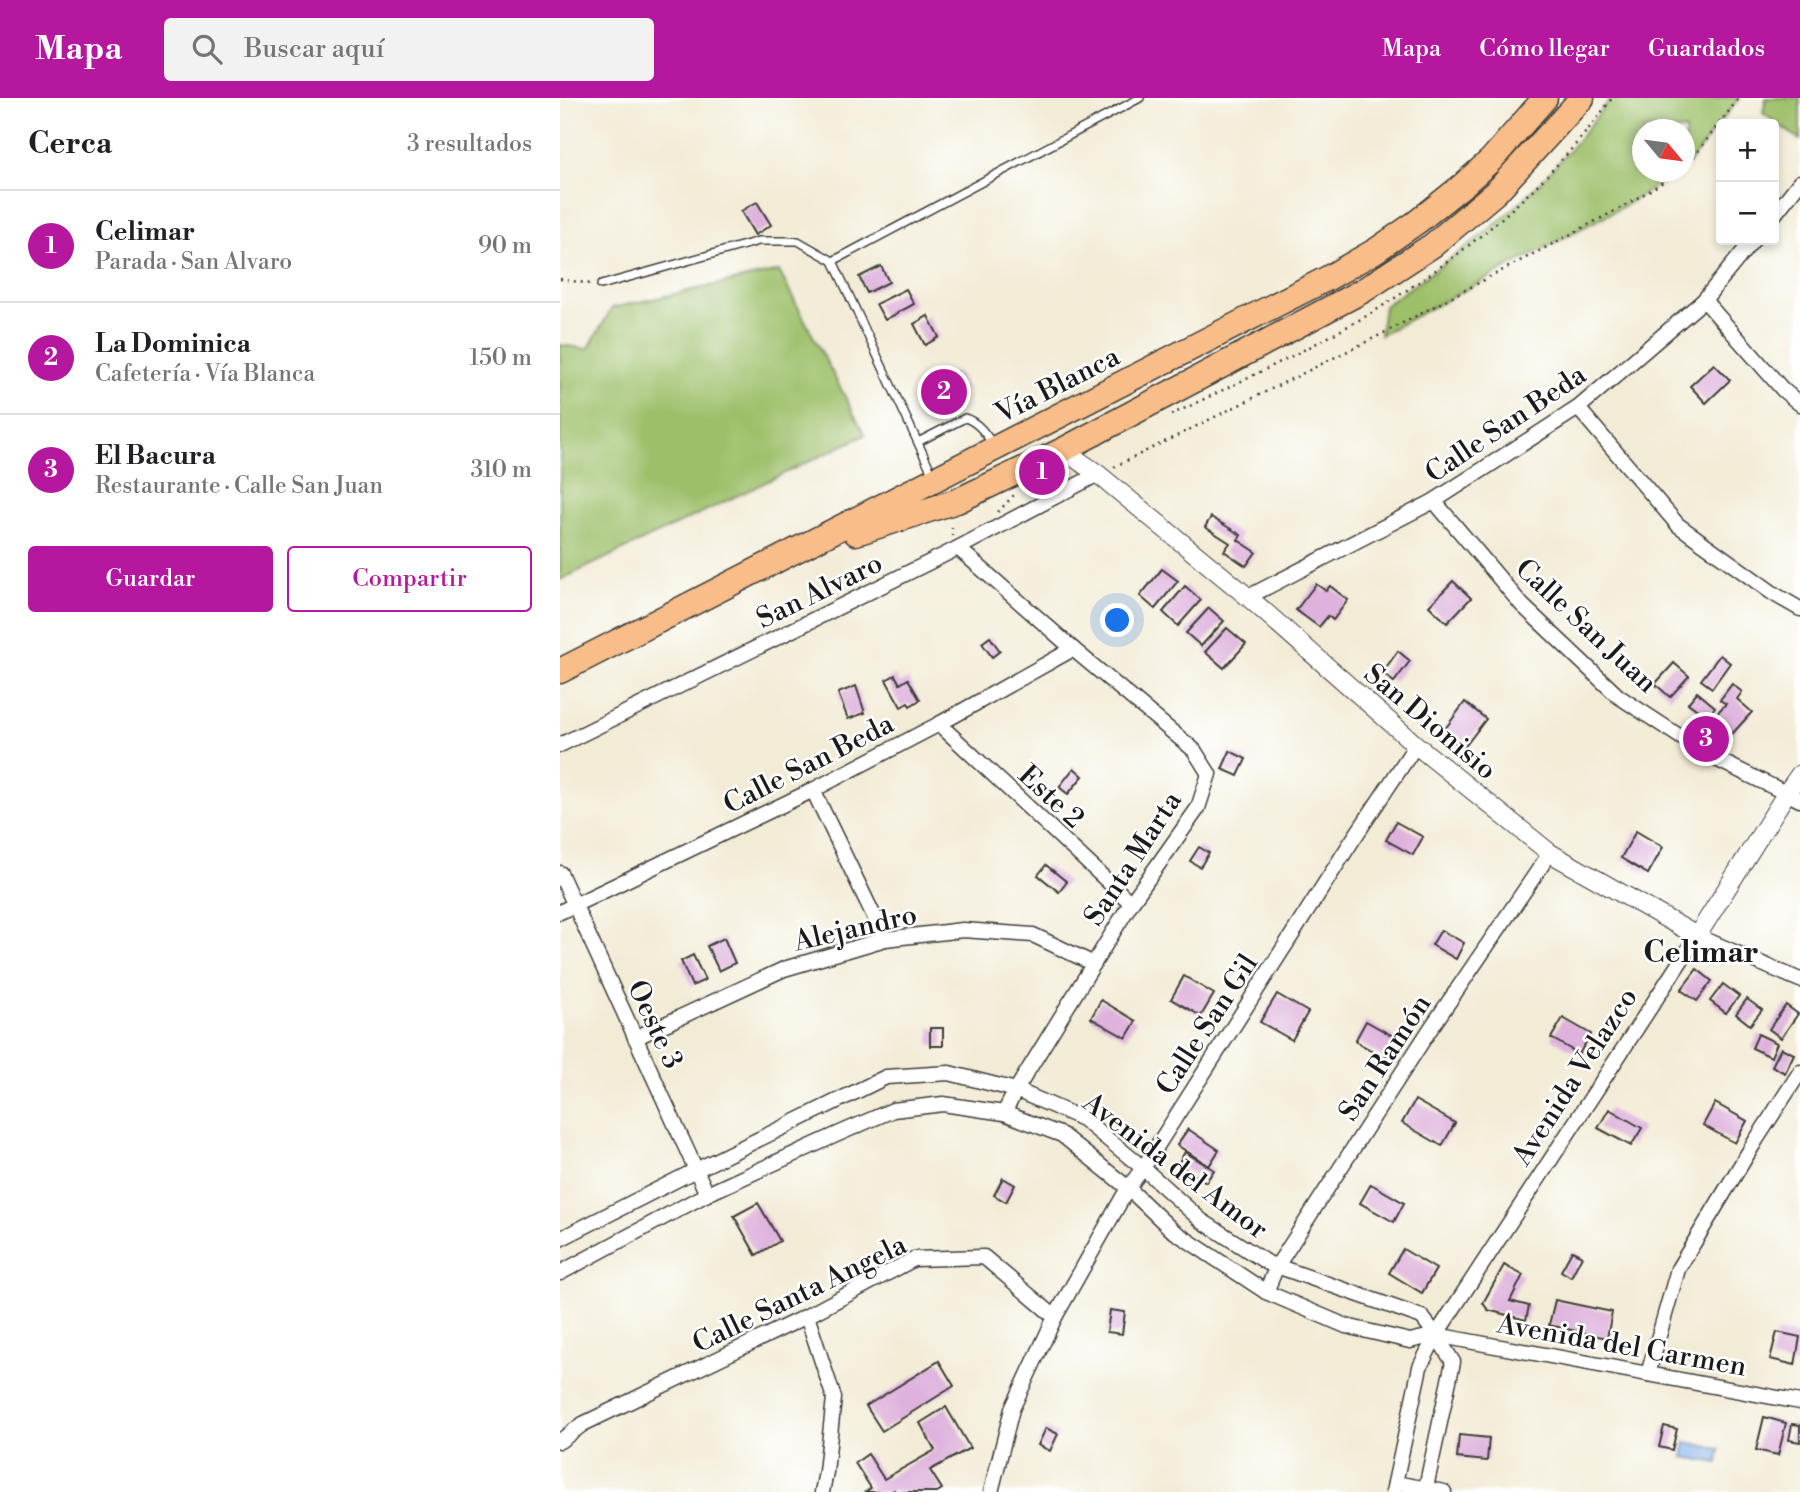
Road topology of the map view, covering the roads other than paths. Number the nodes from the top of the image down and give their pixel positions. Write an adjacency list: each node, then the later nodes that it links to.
1 (1140, 98): 7 (lane)
2 (1545, 98): 13 (highway, Vía Blanca)
3 (1582, 98): 14 (highway)
4 (1800, 182): 5 (street)
5 (1779, 209)
6 (1749, 245): 9 (street, Calle San Beda)
7 (833, 261): 8 (lane); 12 (lane)
8 (601, 285)
9 (1704, 300): 10 (street); 11 (street, Calle San Beda)
10 (1800, 404)
11 (1578, 408): 17 (street, Calle San Beda); 21 (street)
12 (918, 442): 13 (lane); 16 (lane)
13 (995, 449): 16 (highway, Vía Blanca)
14 (1063, 450): 15 (street, San Dionisio); 19 (highway)
15 (1098, 474): 18 (street, San Alvaro); 20 (street, San Dionisio)
16 (935, 479): 19 (highway, Vía Blanca)
17 (1434, 501): 20 (street, Calle San Beda); 29 (street, Calle San Juan)
18 (958, 548): 22 (street, Santa Marta); 25 (street, San Alvaro)
19 (792, 553): 23 (highway, Vía Blanca)
20 (1248, 597): 26 (street, San Dionisio)
21 (1800, 609)
22 (1073, 649): 24 (street, Calle San Beda); 32 (street, Santa Marta)
23 (560, 671)
24 (939, 724): 28 (street, Calle San Beda); 32 (street, Este 2)
25 (560, 745)
26 (1416, 745): 30 (street, San Dionisio); 43 (street, Calle San Gil)
27 (1800, 774): 29 (street, Avenida Velazco)
28 (813, 790): 33 (street, Calle San Beda); 36 (street)
29 (1793, 797): 35 (street, Avenida Velazco)
30 (1549, 853): 35 (street, San Dionisio); 48 (street, San Ramón)
31 (560, 873): 33 (street, Oeste 3)
32 (1132, 903): 37 (street, Santa Marta)
33 (575, 905): 34 (street, Calle San Beda); 39 (street, Oeste 3)
34 (560, 912)
35 (1697, 936): 38 (street, San Dionisio); 53 (street, Avenida Velazco)
36 (885, 939): 37 (street, Alejandro); 39 (street, Alejandro)
37 (1094, 964): 41 (street, Santa Marta)
38 (1800, 980)
39 (635, 1038): 44 (street, Oeste 3)
40 (1800, 1072): 54 (street)
41 (1016, 1090): 42 (street, Santa Marta); 43 (street, Avenida del Amor); 44 (street, Avenida del Amor)
42 (1004, 1113): 45 (street, Avenida del Amor); 46 (street, Avenida del Amor)
43 (1143, 1168): 45 (street, Calle San Gil); 48 (street, Avenida del Amor)
44 (696, 1170): 46 (street, Oeste 3); 47 (street, Avenida del Amor)
45 (1128, 1188): 50 (street, Avenida del Amor); 52 (street, Calle San Gil)
46 (707, 1194): 49 (street, Avenida del Amor)
47 (560, 1239)
48 (1277, 1266): 50 (street, San Ramón); 53 (street, Avenida del Amor)
49 (560, 1273)
50 (1266, 1292): 53 (street, Avenida del Amor)
51 (807, 1316): 52 (street, Calle Santa Angela); 56 (street, Calle Santa Angela); 59 (street)
52 (1055, 1317): 60 (street, Calle San Gil)
53 (1436, 1335): 54 (street, Avenida del Carmen); 57 (street, Avenida Velazco); 58 (street)
54 (1648, 1374): 55 (street, Avenida del Carmen)
55 (1800, 1402)
56 (560, 1441)
57 (1394, 1487): 58 (street)
58 (1426, 1490): 61 (street)
59 (822, 1492)
60 (991, 1492)
61 (1444, 1492)

